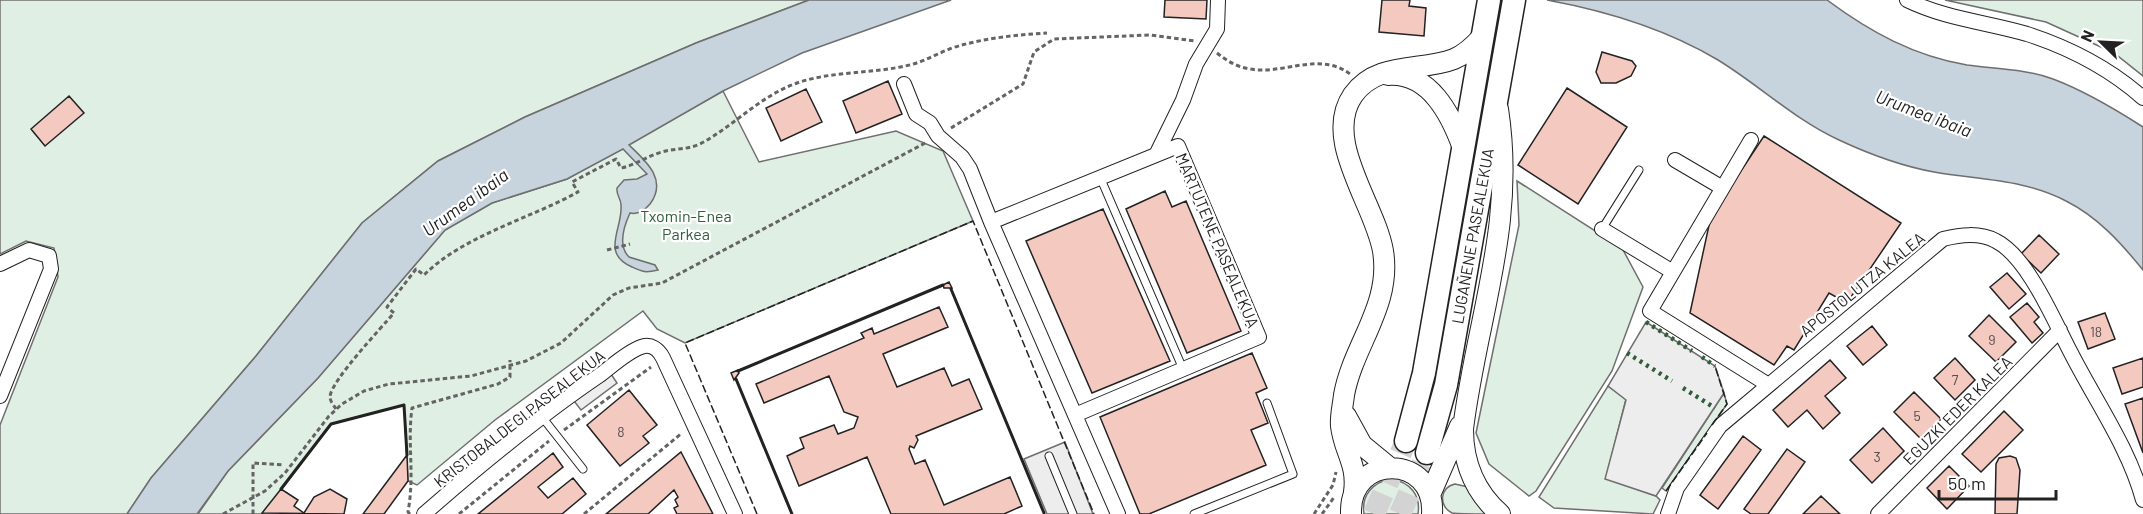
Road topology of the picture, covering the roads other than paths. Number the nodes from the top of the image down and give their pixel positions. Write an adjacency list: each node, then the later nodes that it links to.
1 (1218, 0): 12 (street, MARTUTENE PASEALEKUA)
2 (1907, 0): 9 (street)
3 (1488, 6): 5 (main road, LUGAÑENE PASEALEKUA)
4 (1512, 8): 8 (main road, LUGAÑENE PASEALEKUA)
5 (1482, 37): 6 (main road); 11 (main road, LUGAÑENE PASEALEKUA)
6 (1379, 75): 11 (main road, LUGAÑENE PASEALEKUA); 26 (main road)
7 (904, 84): 17 (street)
8 (1497, 98): 27 (main road); 31 (main road, LUGAÑENE PASEALEKUA)
9 (2143, 98)
10 (1751, 140): 16 (street)
11 (1463, 148): 30 (main road, LUGAÑENE PASEALEKUA)
12 (1156, 155): 15 (street, MARTUTENE PASEALEKUA); 22 (street, MARTUTENE PASEALEKUA)
13 (1675, 160): 16 (street)
14 (1639, 170): 18 (lane)
15 (1100, 177): 17 (street, MARTUTENE PASEALEKUA); 22 (lane)
16 (1721, 187): 20 (street)
17 (991, 222): 28 (street)
18 (1602, 229): 20 (street)
19 (0, 264): 24 (street)
20 (1673, 272): 23 (street)
21 (2060, 330): 23 (street, APOSTOLUTZA KALEA); 35 (street, APOSTOLUTZA KALEA); 45 (street, EGUZKI EDER KALEA)
22 (1183, 369): 28 (street, MARTUTENE PASEALEKUA)
23 (1767, 384): 44 (street, APOSTOLUTZA KALEA)
24 (0, 396)
25 (1267, 404): 42 (lane)
26 (1343, 408): 33 (main road); 36 (main road)
27 (1465, 414): 37 (main road); 43 (main road)
28 (1075, 415): 41 (street)
29 (542, 417): 34 (lane); 38 (street, KRISTOBALDEGI PASEALEKUA); 39 (street, KRISTOBALDEGI PASEALEKUA)
30 (1406, 441)
31 (1427, 453)
32 (1049, 456): 40 (lane)
33 (1390, 468): 36 (main road); 37 (main road)
34 (583, 469)
35 (2143, 500)
36 (1350, 506)
37 (1433, 507)
38 (424, 514)
39 (735, 514)
40 (1072, 514)
41 (1118, 514)
42 (1194, 514)
43 (1500, 514)
44 (1668, 514)
45 (1878, 514)

